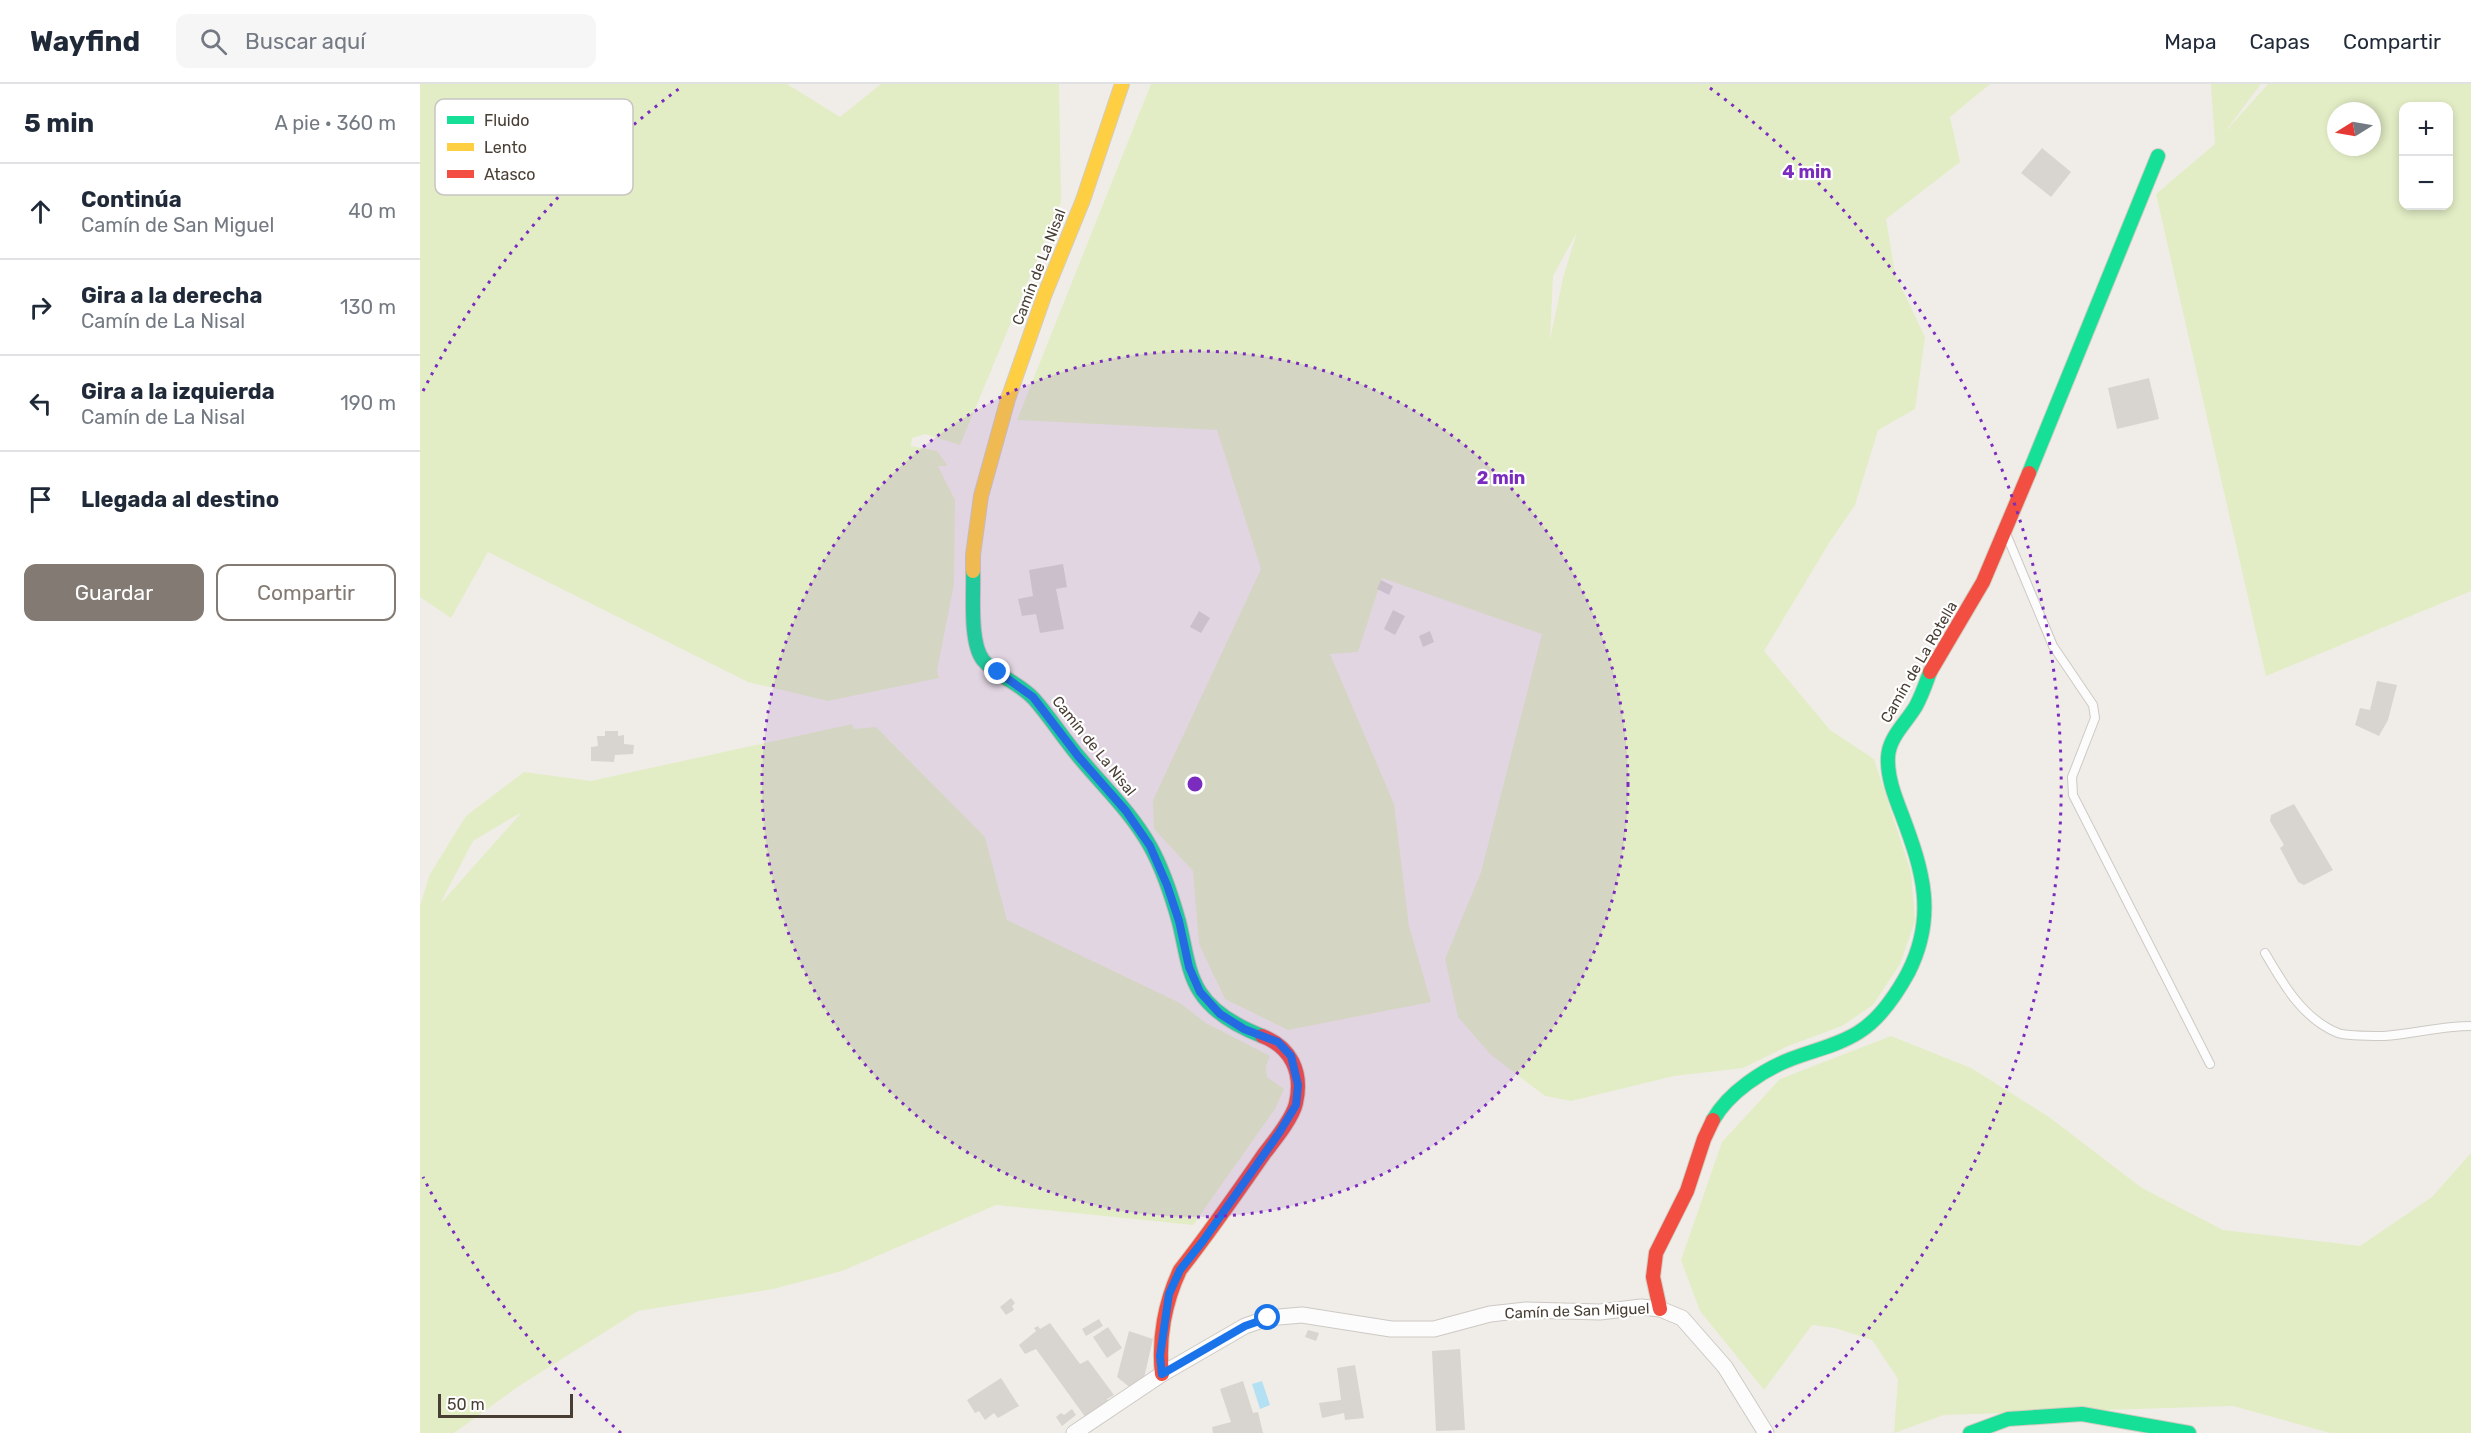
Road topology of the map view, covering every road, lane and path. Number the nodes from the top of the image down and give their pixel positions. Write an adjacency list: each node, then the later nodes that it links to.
1 (1122, 84): 8 (street, Camín de La Nisal)
2 (2158, 156): 3 (street, Camín de La Rotella)
3 (2004, 529): 6 (lane); 7 (street, Camín de La Rotella)
4 (2265, 953): 5 (lane)
5 (2471, 1026)
6 (2210, 1064)
7 (1660, 1309): 8 (street, Camín de San Miguel); 10 (street, Camín de San Miguel)
8 (1162, 1374): 9 (street, Camín de San Miguel)
9 (1074, 1433)
10 (1766, 1433)
11 (1970, 1433): 12 (street)
12 (2189, 1433)

